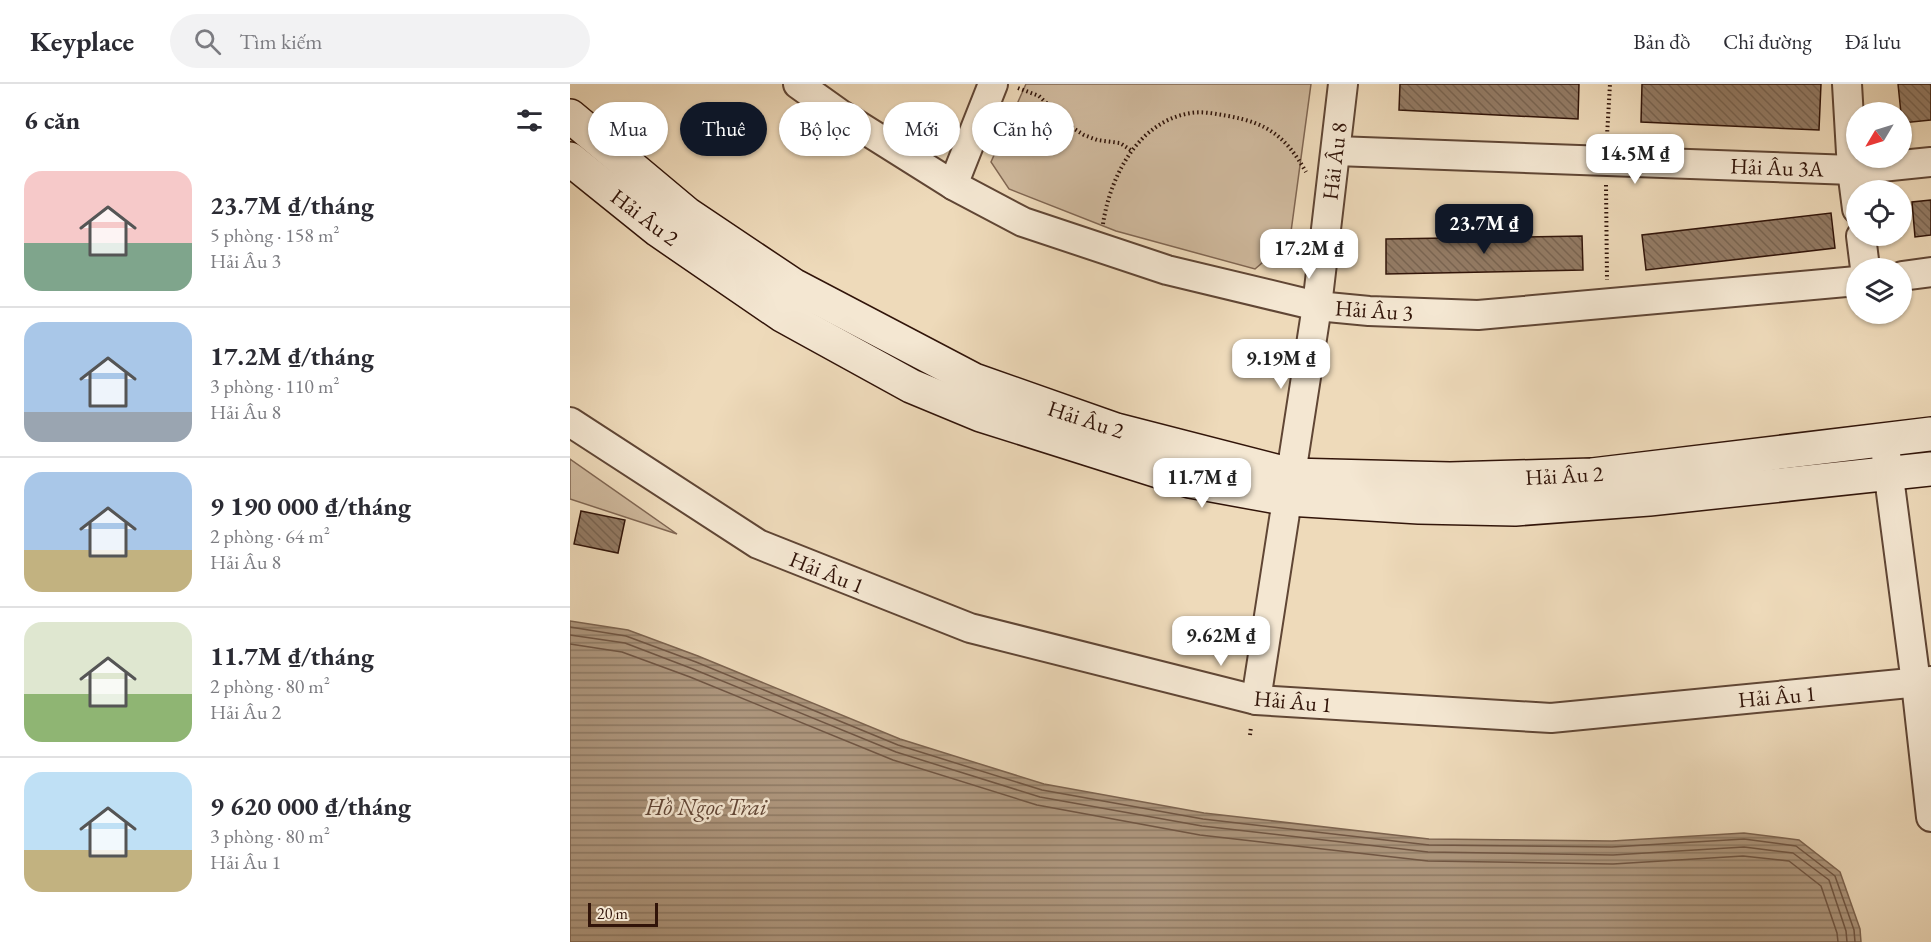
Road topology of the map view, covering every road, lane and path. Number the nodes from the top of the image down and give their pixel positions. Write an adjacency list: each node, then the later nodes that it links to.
1 (798, 84): 16 (street, Hải Âu 3)
2 (1343, 84): 9 (street, Hải Âu 8)
3 (1610, 84): 7 (path)
4 (1847, 84): 12 (street)
5 (1004, 85): 8 (path); 16 (street)
6 (570, 116): 28 (street, Hải Âu 2)
7 (1607, 143)
8 (1132, 151): 13 (path); 17 (path)
9 (1336, 151): 12 (street, Hải Âu 3A); 22 (street, Hải Âu 8)
10 (570, 159): 28 (street, Hải Âu 2)
11 (1931, 162): 12 (street, Hải Âu 3A)
12 (1852, 170): 15 (street)
13 (1309, 177)
14 (1606, 178): 21 (path)
15 (1853, 180)
16 (953, 185): 22 (street, Hải Âu 3)
17 (1101, 234)
18 (1931, 272): 19 (street)
19 (1912, 275)
20 (1846, 281): 22 (street, Hải Âu 3)
21 (1607, 284)
22 (1317, 306): 28 (street, Hải Âu 8)
23 (570, 422): 30 (street, Hải Âu 1)
24 (1931, 434): 25 (street, Hải Âu 2)
25 (1884, 439): 27 (street); 28 (street, Hải Âu 2)
26 (1931, 469): 27 (street, Hải Âu 2)
27 (1888, 474): 28 (street, Hải Âu 2); 29 (street)
28 (1289, 487): 30 (street, Hải Âu 8)
29 (1924, 682): 30 (street, Hải Âu 1); 32 (street)
30 (1254, 713): 31 (path)
31 (1250, 735)
32 (1931, 816)

